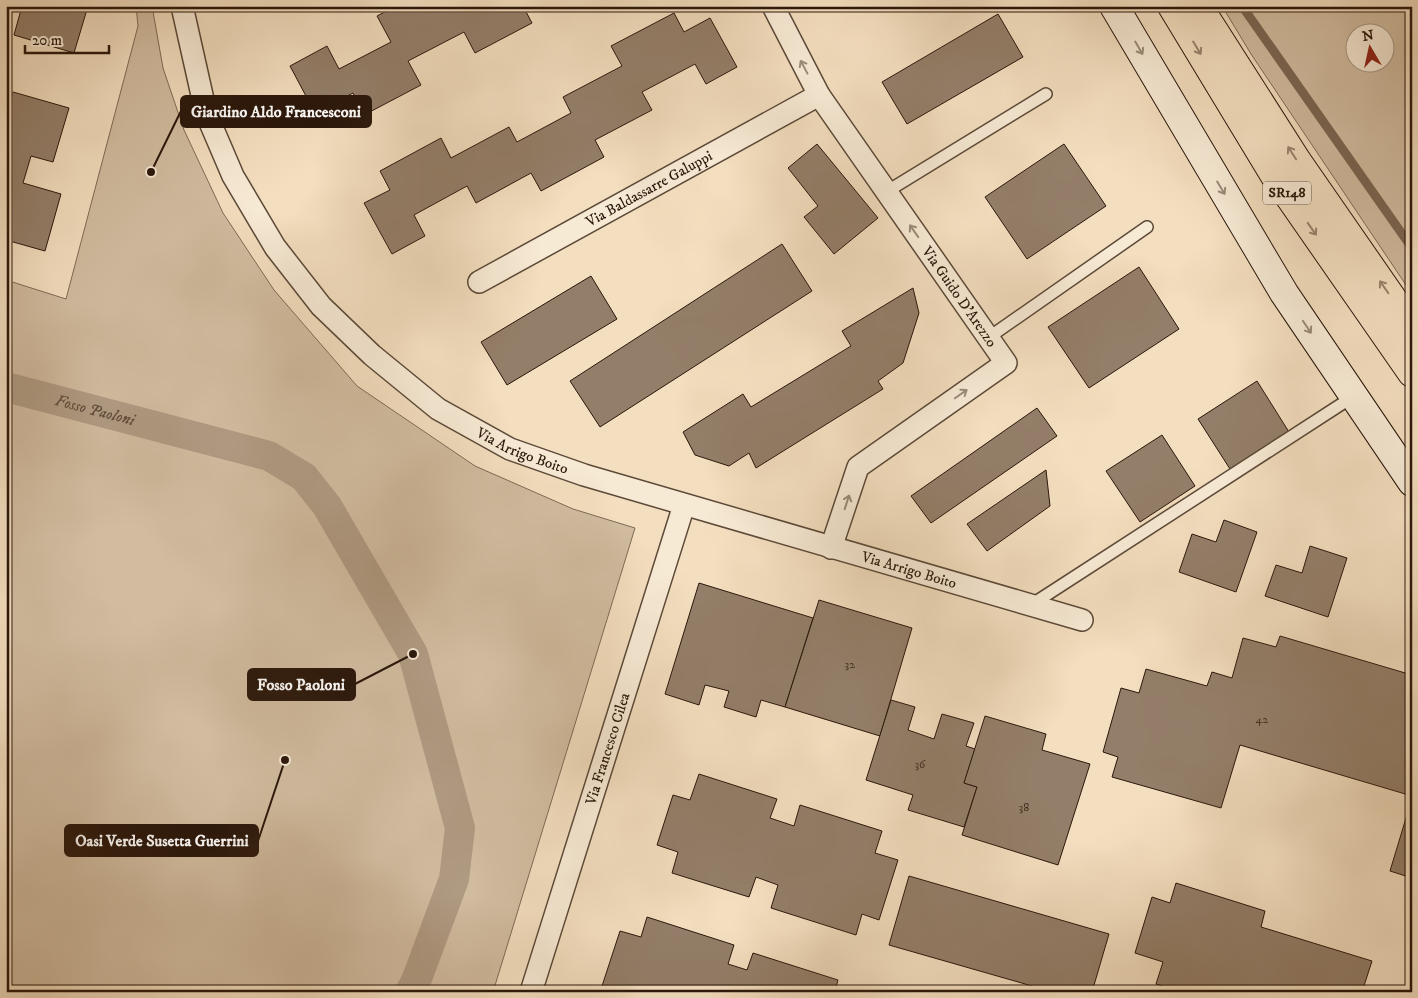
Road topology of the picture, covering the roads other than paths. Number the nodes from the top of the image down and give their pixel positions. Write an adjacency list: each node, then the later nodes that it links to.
1 (182, 6): 16 (street, Via Arrigo Boito)
2 (773, 6): 7 (street, Via Guido D'Arezzo, one-way to 2)
3 (1114, 6): 14 (street, one-way to 14)
4 (1172, 6): 13 (main road, SR148, one-way to 13)
5 (1198, 6): 11 (main road, SR148, one-way to 5)
6 (1046, 94): 8 (lane)
7 (819, 96): 8 (street, Via Guido D'Arezzo); 10 (street, Via Baldassarre Galuppi)
8 (886, 192): 12 (street, Via Guido D'Arezzo, one-way to 8)
9 (1147, 227): 12 (lane)
10 (479, 282)
11 (1412, 327)
12 (988, 338): 17 (street, Via Guido D'Arezzo, one-way to 12)
13 (1412, 373)
14 (1354, 396): 15 (street); 18 (lane)
15 (1412, 482)
16 (684, 505): 17 (street, Via Arrigo Boito); 20 (street, Via Francesco Cilea)
17 (831, 548): 18 (street, Via Arrigo Boito)
18 (1031, 605): 19 (street, Via Arrigo Boito)
19 (1082, 620)
20 (531, 992)

